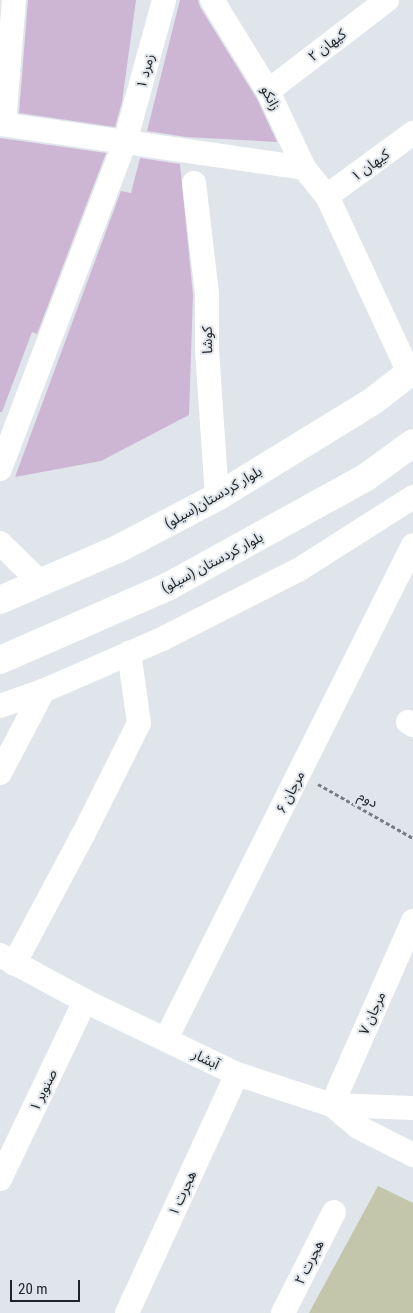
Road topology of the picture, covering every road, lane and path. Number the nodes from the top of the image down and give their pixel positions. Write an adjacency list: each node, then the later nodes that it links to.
1 (14, 0): 6 (street)
2 (164, 0): 8 (street, زمرد ۱)
3 (212, 0): 5 (street, زانکو)
4 (387, 0): 5 (street, کیهان ۲)
5 (268, 91): 9 (street, زانکو)
6 (2, 124): 8 (street)
7 (413, 133): 11 (street, کیهان ۱)
8 (125, 142): 9 (street); 14 (street, زمرد ۱)
9 (304, 168): 11 (street, زانکو)
10 (194, 183): 15 (street, کوشا)
11 (327, 196): 12 (street, زانکو)
12 (411, 372): 15 (main road, بلوار کردستان(سیلو))
13 (413, 443): 22 (main road, بلوار کردستان (سیلو))
14 (0, 469)
15 (217, 497): 19 (main road, بلوار کردستان(سیلو))
16 (412, 501): 21 (street)
17 (0, 544): 19 (street)
18 (413, 545): 31 (street, مرجان ۶)
19 (42, 583): 20 (main road, بلوار کردستان(سیلو))
20 (0, 600)
21 (129, 653): 23 (street); 29 (street)
22 (0, 660)
23 (43, 691): 24 (street); 25 (street)
24 (0, 706)
25 (0, 773)
26 (311, 780): 27 (path, دوم)
27 (413, 838)
28 (413, 921): 33 (street, مرجان ۷)
29 (7, 959): 30 (street, آبشار)
30 (85, 1001): 31 (street, آبشار); 36 (street, صنوبر ۱)
31 (166, 1039): 32 (street, آبشار)
32 (236, 1074): 33 (street, آبشار); 38 (street, هجرت ۱)
33 (332, 1105): 34 (street); 35 (street, آبشار)
34 (413, 1108)
35 (413, 1155)
36 (1, 1176)
37 (334, 1212): 39 (street, هجرت ۲)
38 (127, 1313)
39 (284, 1313)

